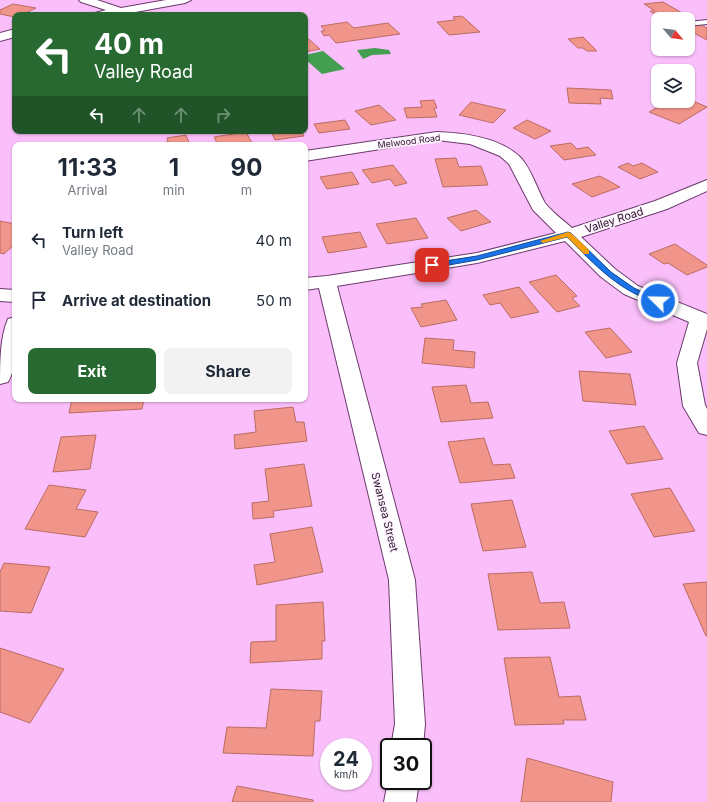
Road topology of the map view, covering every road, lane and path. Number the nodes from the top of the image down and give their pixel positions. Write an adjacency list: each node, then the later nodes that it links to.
1 (85, 0): 3 (street)
2 (185, 0): 3 (street)
3 (120, 11): 4 (street)
4 (115, 12)
5 (707, 22): 6 (lane)
6 (695, 23)
7 (12, 34): 8 (street)
8 (0, 37)
9 (308, 156): 11 (street, Melwood Road)
10 (707, 185): 11 (street, Valley Road)
11 (568, 235): 12 (street, Valley Road); 15 (street, Melwood Road)
12 (316, 283): 19 (street, Swansea Street)
13 (0, 295): 14 (street)
14 (12, 296)
15 (703, 320): 18 (street)
16 (12, 334): 17 (street)
17 (0, 377)
18 (707, 426)
19 (408, 738)
20 (402, 790): 21 (street)
21 (400, 802)

